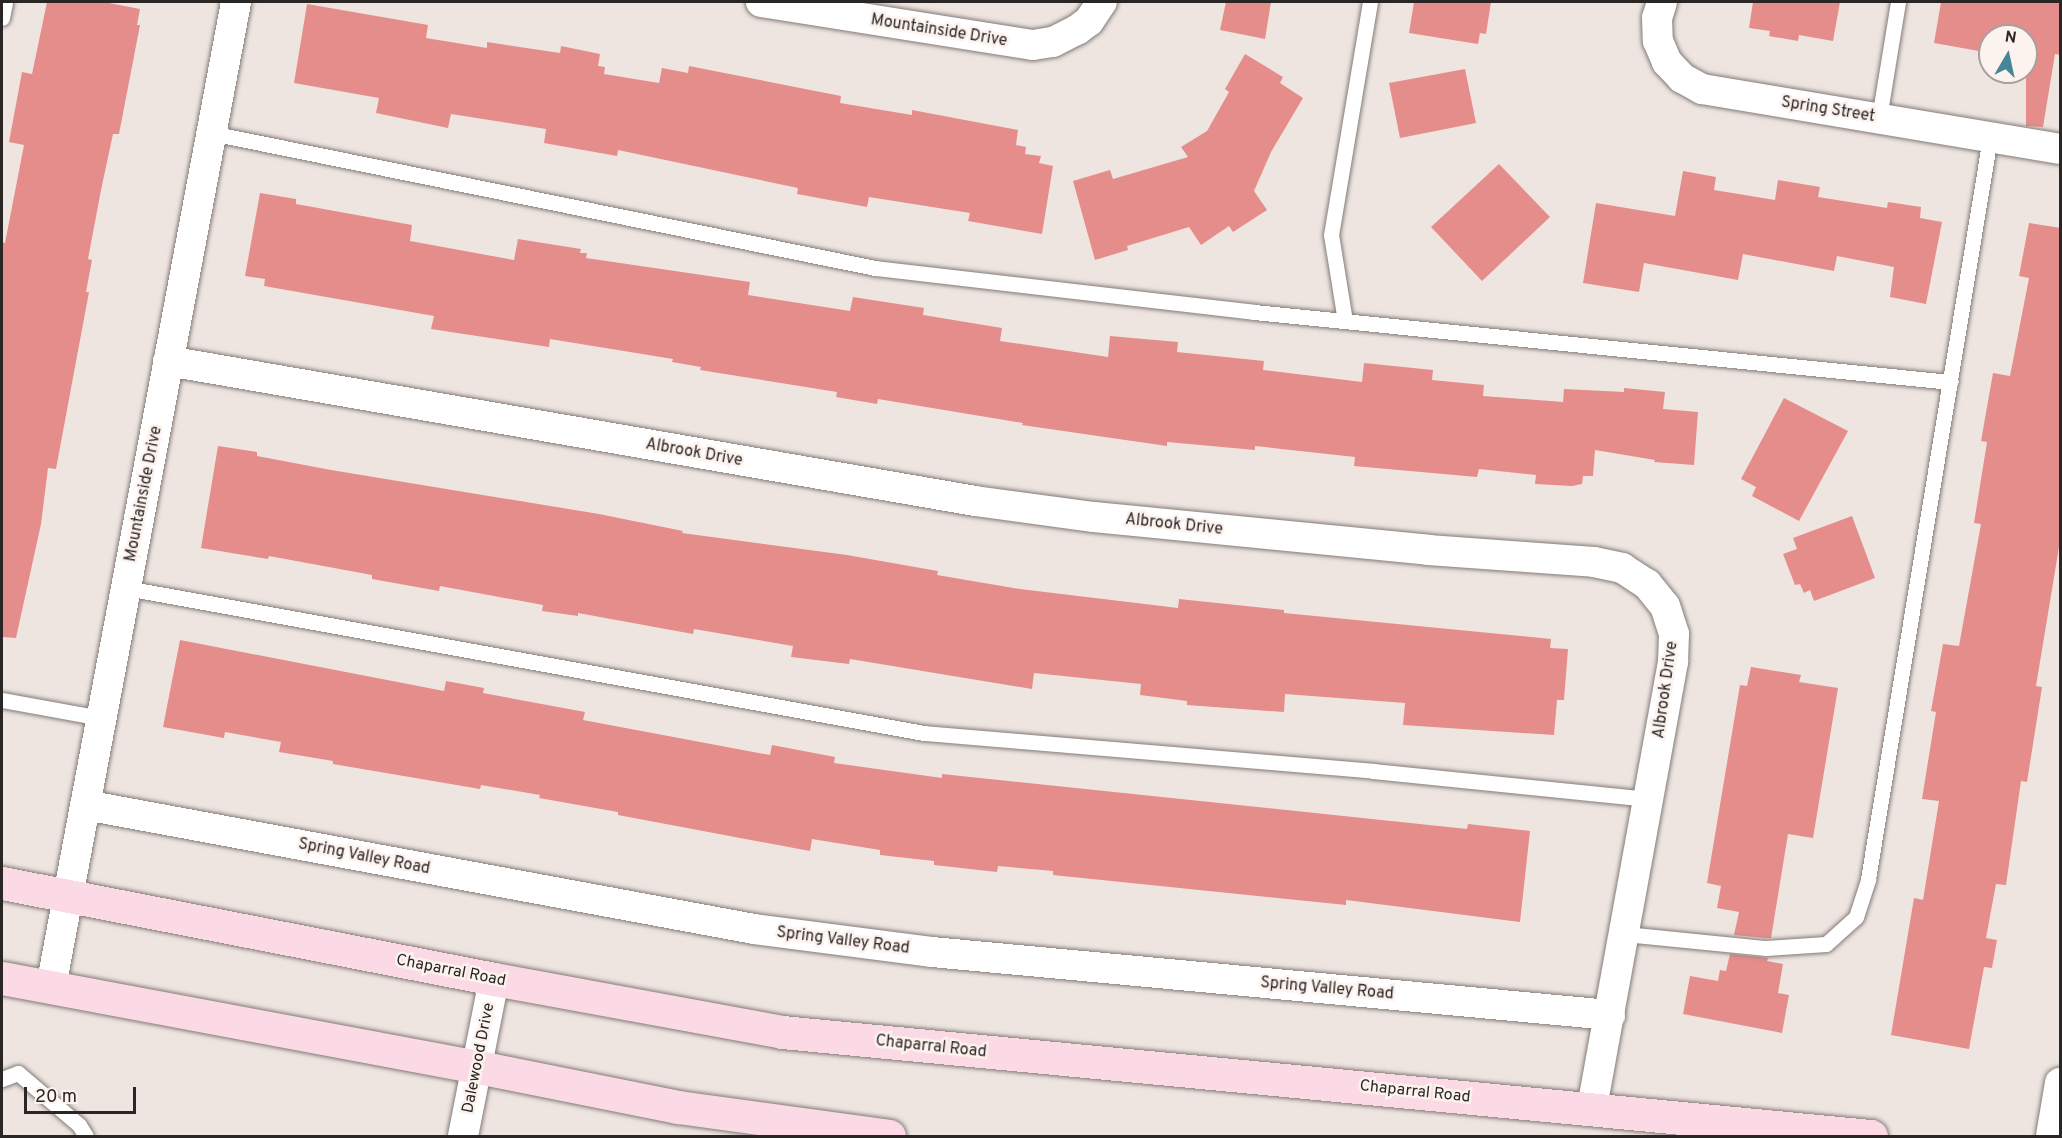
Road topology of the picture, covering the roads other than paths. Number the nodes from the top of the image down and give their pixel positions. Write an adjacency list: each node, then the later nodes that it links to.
1 (5, 2): 8 (lane)
2 (236, 2): 10 (street, Mountainside Drive)
3 (760, 2): 4 (street, Mountainside Drive)
4 (1102, 2)
5 (1370, 2): 13 (lane)
6 (1662, 2): 9 (street, Spring Street)
7 (1898, 2): 9 (lane)
8 (2, 18)
9 (1879, 118): 11 (street, Spring Street)
10 (212, 134): 13 (lane); 14 (street, Mountainside Drive)
11 (1990, 137): 12 (street, Spring Street); 15 (lane)
12 (2061, 149)
13 (1345, 321): 15 (lane)
14 (168, 361): 16 (street, Mountainside Drive); 19 (street, Albrook Drive)
15 (1950, 382): 23 (lane)
16 (126, 588): 18 (street, Mountainside Drive); 19 (lane)
17 (2, 700): 18 (lane)
18 (101, 718): 20 (street, Mountainside Drive)
19 (1649, 799): 23 (street, Albrook Drive)
20 (85, 805): 22 (street, Mountainside Drive); 27 (street, Spring Valley Road)
21 (2, 883): 22 (main road, Chaparral Road)
22 (68, 896): 25 (main road, Chaparral Road); 26 (street, Mountainside Drive)
23 (1624, 934): 27 (street, Albrook Drive)
24 (2, 978): 26 (main road)
25 (494, 979): 28 (street, Dalewood Drive); 31 (main road, Chaparral Road)
26 (51, 987): 28 (main road)
27 (1610, 1015): 31 (street, Albrook Drive)
28 (478, 1066): 33 (street, Dalewood Drive); 34 (main road)
29 (2, 1079): 32 (lane)
30 (2061, 1083): 36 (street)
31 (1590, 1123): 35 (main road, Chaparral Road)
32 (86, 1137)
33 (463, 1137)
34 (889, 1137)
35 (1871, 1137)
36 (2051, 1137)

